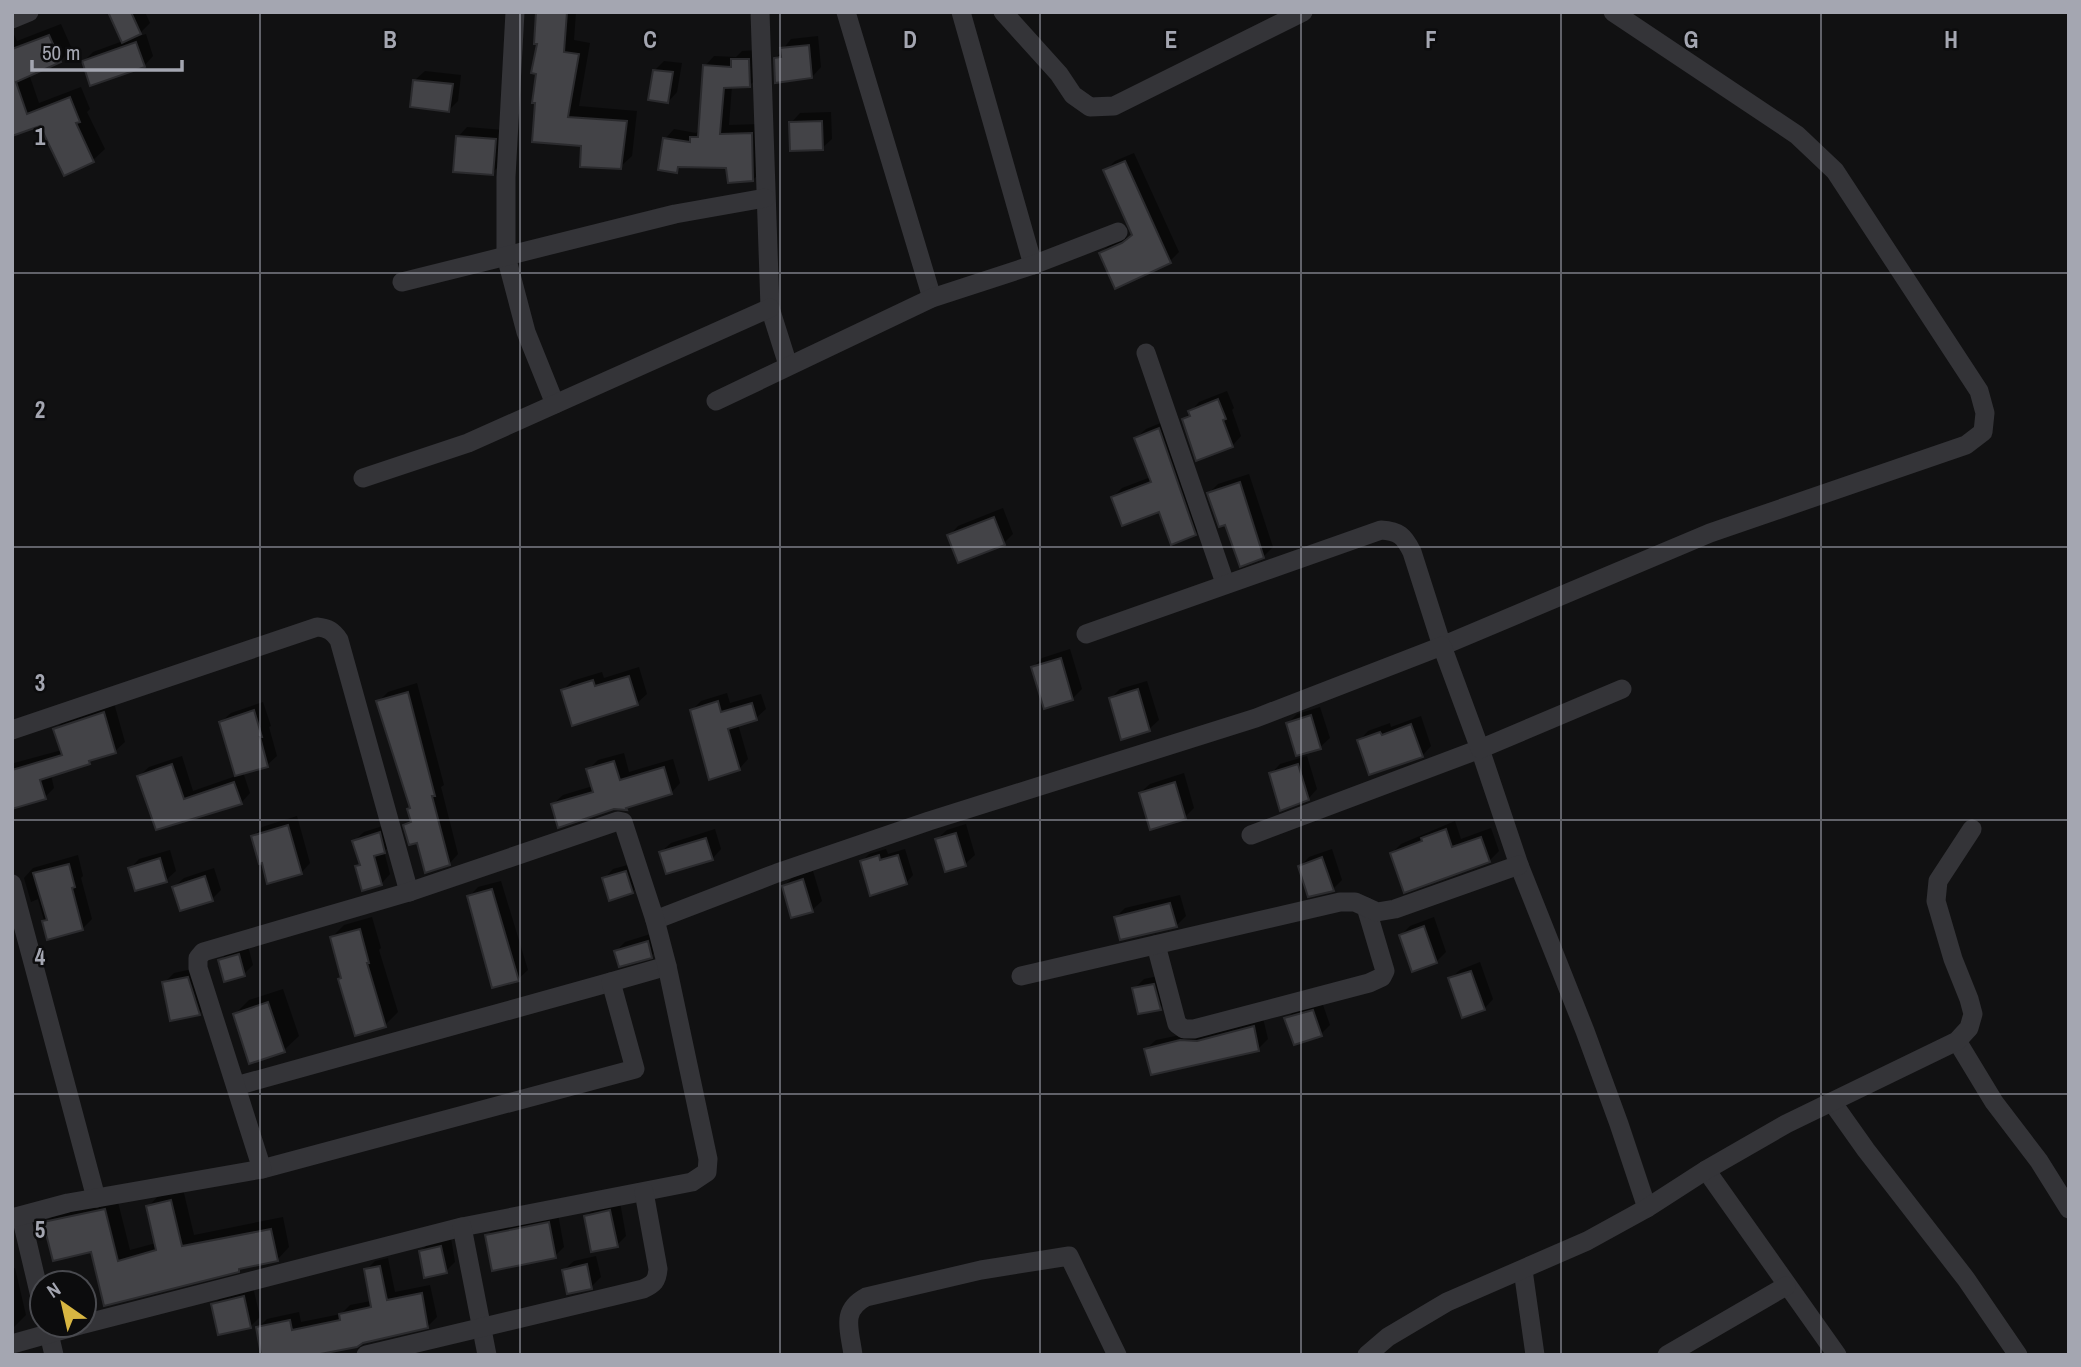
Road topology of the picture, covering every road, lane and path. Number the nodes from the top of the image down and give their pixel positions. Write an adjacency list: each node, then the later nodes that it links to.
1 (29, 12): 9 (street)
2 (515, 12): 12 (street)
3 (760, 12): 10 (street)
4 (846, 12): 15 (street)
5 (961, 12): 13 (street)
6 (1003, 12): 7 (street)
7 (1303, 12)
8 (1612, 12): 24 (street)
9 (12, 19)
10 (765, 198): 12 (street); 16 (street)
11 (1118, 232): 13 (street)
12 (506, 256): 14 (street); 20 (street)
13 (1033, 265): 15 (street)
14 (402, 282)
15 (932, 298): 18 (street)
16 (770, 308): 18 (street); 20 (street)
17 (1146, 352): 22 (street)
18 (789, 365): 19 (street)
19 (716, 401)
20 (555, 404): 21 (street)
21 (363, 478)
22 (1225, 583): 23 (street); 24 (street)
23 (1086, 634)
24 (1442, 646): 27 (street); 34 (street)
25 (1622, 689): 27 (street)
26 (12, 730): 32 (street)
27 (1480, 749): 29 (street); 30 (street)
28 (1972, 829): 39 (street)
29 (1251, 835)
30 (1519, 866): 33 (street); 46 (street)
31 (12, 884): 45 (street)
32 (409, 892): 34 (street); 40 (street)
33 (1366, 907): 35 (street); 35 (street)
34 (655, 920): 36 (street)
35 (1156, 945): 37 (street)
36 (667, 966): 38 (street); 44 (street)
37 (1021, 976)
38 (611, 982): 40 (street); 42 (street)
39 (1957, 1041): 41 (street); 47 (street)
40 (236, 1086): 42 (street)
41 (1832, 1102): 43 (street); 64 (street)
42 (262, 1169): 45 (street)
43 (1706, 1170): 46 (street); 52 (street)
44 (644, 1192): 49 (street); 54 (street)
45 (96, 1198): 48 (street)
46 (1647, 1208): 51 (street)
47 (2069, 1209)
48 (17, 1217): 50 (street)
49 (462, 1227): 53 (street); 54 (street)
50 (32, 1269)
51 (1523, 1270): 55 (street); 61 (street)
52 (1786, 1286): 62 (street); 63 (street)
53 (98, 1320)
54 (481, 1327): 56 (street); 57 (street)
55 (1392, 1346): 60 (street)
56 (366, 1355)
57 (487, 1355)
58 (853, 1355): 59 (street)
59 (1117, 1355)
60 (1367, 1355)
61 (1535, 1355)
62 (1667, 1355)
63 (1837, 1355)
64 (2018, 1355)

